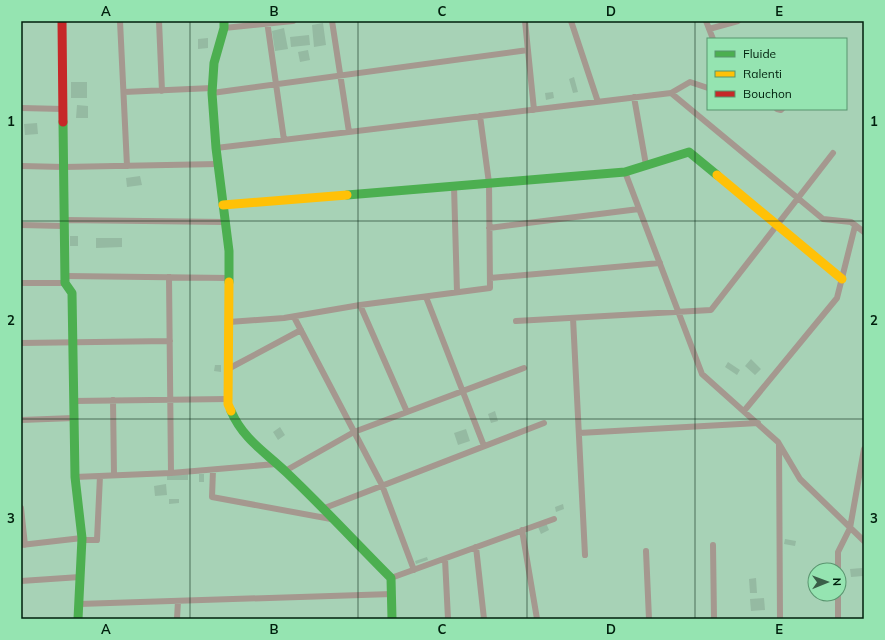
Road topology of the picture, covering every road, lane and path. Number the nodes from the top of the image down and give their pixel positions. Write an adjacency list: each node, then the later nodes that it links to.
1 (62, 21): 25 (street)
2 (120, 21): 20 (street)
3 (159, 21): 18 (street)
4 (294, 21): 10 (street)
5 (332, 21): 15 (street)
6 (525, 21): 14 (street)
7 (571, 21): 23 (street)
8 (706, 21): 12 (street)
9 (738, 21): 12 (street)
10 (267, 22): 11 (street); 16 (street)
11 (224, 25): 19 (street)
12 (709, 30): 13 (street)
13 (713, 38)
14 (528, 50): 15 (street); 26 (street)
15 (340, 75): 16 (street); 28 (street)
16 (276, 84): 19 (street); 29 (street)
17 (707, 88): 21 (street)
18 (162, 90): 19 (street); 20 (street)
19 (212, 90): 30 (street)
20 (124, 92): 34 (street)
21 (671, 93): 22 (street); 40 (street)
22 (634, 98): 23 (street); 35 (street)
23 (598, 102): 26 (street)
24 (21, 108): 25 (street)
25 (63, 109): 36 (street)
26 (534, 110): 27 (street)
27 (480, 116): 28 (street); 38 (street)
28 (349, 132): 29 (street)
29 (284, 140): 30 (street)
30 (216, 148): 32 (street)
31 (833, 153): 40 (street)
32 (218, 164): 34 (street); 41 (street)
33 (21, 166): 36 (street)
34 (127, 166): 36 (street)
35 (646, 166): 37 (street); 46 (street)
36 (64, 167): 44 (street)
37 (625, 172): 38 (street); 42 (street)
38 (489, 183): 39 (street); 48 (street)
39 (454, 186): 41 (street); 57 (street)
40 (798, 198): 46 (street); 47 (street)
41 (223, 205): 43 (street)
42 (639, 208): 48 (street); 50 (street)
43 (225, 222): 44 (street); 52 (street)
44 (64, 223): 45 (street); 54 (street)
45 (21, 225)
46 (777, 225): 55 (street); 60 (street)
47 (855, 226): 49 (street); 55 (street)
48 (489, 228): 53 (street)
49 (864, 232)
50 (660, 263): 53 (street); 60 (street)
51 (169, 277): 52 (street); 54 (street); 66 (street)
52 (229, 278): 64 (street)
53 (490, 278): 57 (street)
54 (65, 279): 56 (street); 67 (street)
55 (842, 279): 76 (street)
56 (21, 284)
57 (457, 292): 58 (street)
58 (426, 296): 59 (street); 71 (street)
59 (360, 305): 61 (street); 77 (street)
60 (678, 312): 62 (street); 76 (street)
61 (294, 316): 64 (street); 65 (street)
62 (573, 318): 63 (street); 83 (street)
63 (516, 321)
64 (229, 322): 70 (street)
65 (301, 330): 70 (street); 82 (street)
66 (170, 341): 67 (street); 74 (street)
67 (73, 342): 68 (street); 75 (street)
68 (21, 343)
69 (524, 368): 71 (street)
70 (228, 369): 72 (street)
71 (463, 391): 77 (street); 85 (street)
72 (228, 399): 74 (street); 87 (street)
73 (113, 400): 74 (street); 75 (street); 91 (street)
74 (170, 400): 90 (street)
75 (74, 401): 78 (street)
76 (744, 411): 81 (street)
77 (407, 412): 82 (street)
78 (74, 418): 79 (street); 93 (street)
79 (21, 420)
80 (544, 423): 85 (street)
81 (758, 424): 83 (street); 84 (street)
82 (354, 432): 89 (street); 94 (street)
83 (579, 433): 107 (street)
84 (778, 442): 99 (street); 126 (street)
85 (484, 446): 94 (street)
86 (864, 449): 99 (street)
87 (276, 464): 88 (street); 89 (street)
88 (213, 470): 90 (street); 97 (street)
89 (284, 471): 96 (street)
90 (171, 473): 91 (street)
91 (114, 475): 92 (street)
92 (100, 476): 93 (street); 101 (street)
93 (75, 477): 101 (street)
94 (382, 486): 96 (street); 110 (street)
95 (21, 508): 103 (street)
96 (322, 509): 97 (street)
97 (332, 519): 112 (street)
98 (554, 519): 100 (street)
99 (850, 528): 102 (street); 109 (street)
100 (522, 530): 105 (street); 123 (street)
101 (82, 539): 103 (street); 111 (street)
102 (864, 541)
103 (23, 545)
104 (712, 545): 125 (street)
105 (476, 547): 108 (street); 122 (street)
106 (646, 551): 124 (street)
107 (585, 555)
108 (445, 559): 110 (street); 121 (street)
109 (838, 562)
110 (414, 570): 112 (street)
111 (80, 577): 113 (street); 117 (street)
112 (391, 578): 114 (street)
113 (21, 581)
114 (392, 594): 115 (street); 120 (street)
115 (178, 601): 117 (street); 119 (street)
116 (838, 602): 127 (street)
117 (79, 604): 118 (street)
118 (78, 619)
119 (177, 619)
120 (392, 619)
121 (448, 619)
122 (484, 619)
123 (537, 619)
124 (649, 619)
125 (714, 619)
126 (780, 619)
127 (838, 619)

